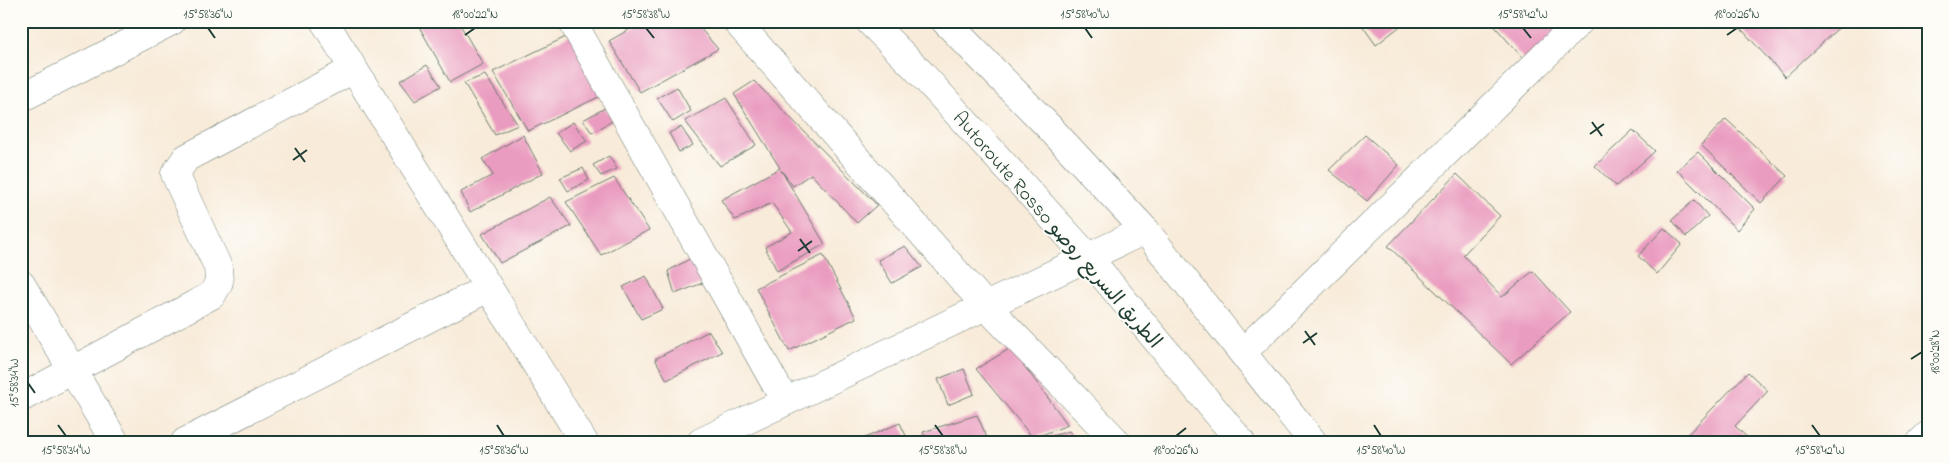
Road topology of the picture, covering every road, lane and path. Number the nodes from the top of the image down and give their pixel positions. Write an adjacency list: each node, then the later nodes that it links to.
1 (172, 21): 9 (main road)
2 (324, 21): 8 (main road)
3 (572, 21): 18 (main road)
4 (736, 21): 14 (main road)
5 (869, 21): 11 (main road, Autoroute Rosso الطريق السريع روصو)
6 (945, 21): 10 (main road)
7 (1580, 21): 15 (main road)
8 (354, 69): 13 (main road); 16 (main road)
9 (21, 98)
10 (1145, 230): 11 (main road); 15 (main road)
11 (1087, 256): 14 (main road); 25 (main road, Autoroute Rosso الطريق السريع روصو)
12 (21, 284): 16 (main road)
13 (488, 288): 21 (main road); 22 (main road)
14 (985, 305): 18 (main road); 24 (main road)
15 (1243, 352): 26 (main road)
16 (72, 371): 17 (main road); 20 (main road)
17 (21, 398)
18 (785, 401): 23 (main road)
19 (1928, 435): 27 (main road)
20 (115, 442)
21 (185, 442)
22 (584, 442)
23 (701, 442)
24 (1117, 442)
25 (1241, 442)
26 (1313, 442)
27 (1921, 442)

